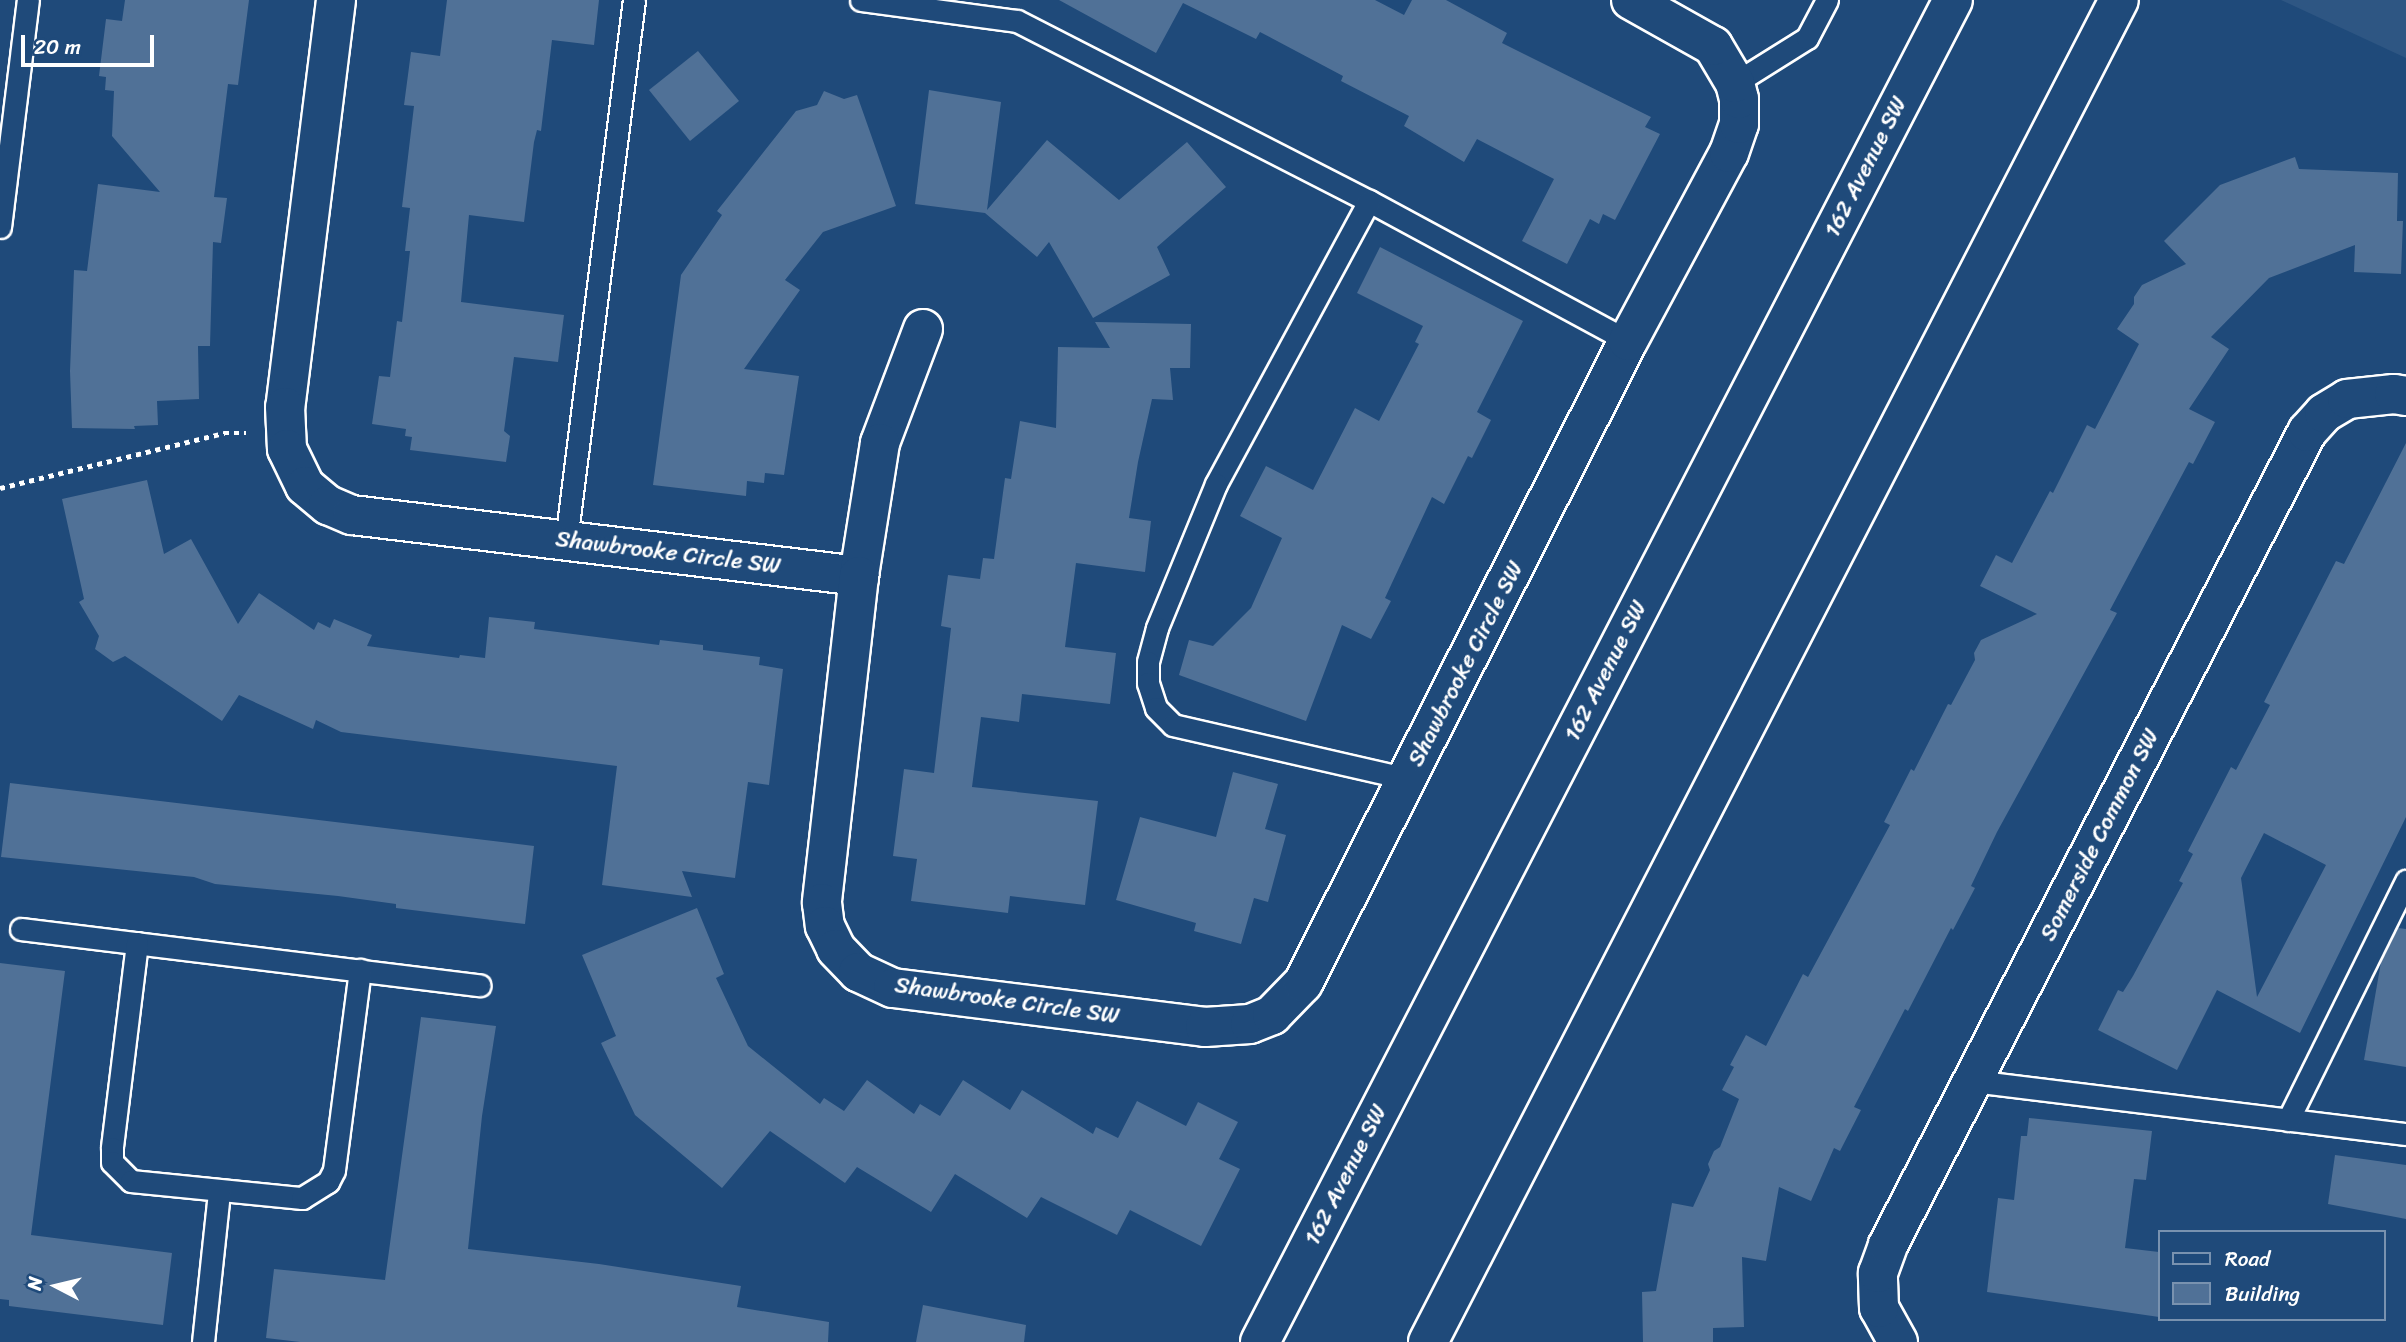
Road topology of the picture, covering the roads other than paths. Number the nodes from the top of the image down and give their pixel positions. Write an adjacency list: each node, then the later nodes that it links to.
1 (28, 0): 11 (lane)
2 (336, 0): 15 (street, Shawbrooke Circle SW)
3 (634, 0): 15 (lane)
4 (861, 0): 10 (lane)
5 (1631, 0): 9 (street, Shawbrooke Circle SW)
6 (1827, 0): 9 (lane)
7 (1952, 0): 28 (street, 162 Avenue SW)
8 (2117, 8): 29 (street)
9 (1735, 83): 13 (street, Shawbrooke Circle SW)
10 (1368, 201): 13 (lane); 17 (lane)
11 (0, 227)
12 (923, 329): 16 (street)
13 (1628, 341): 17 (street, Shawbrooke Circle SW)
14 (2406, 396): 23 (street, Somerside Common SW)
15 (566, 541): 16 (street, Shawbrooke Circle SW)
16 (859, 576): 17 (street, Shawbrooke Circle SW)
17 (1409, 779)
18 (2406, 881): 24 (lane)
19 (21, 929): 20 (lane)
20 (137, 943): 21 (lane); 26 (lane)
21 (360, 970): 22 (lane); 26 (lane)
22 (480, 985)
23 (1973, 1081): 24 (lane); 30 (street, Somerside Common SW)
24 (2288, 1120): 25 (lane)
25 (2406, 1134)
26 (219, 1192): 27 (lane)
27 (202, 1342)
28 (1260, 1342)
29 (1428, 1342)
30 (1898, 1342)

